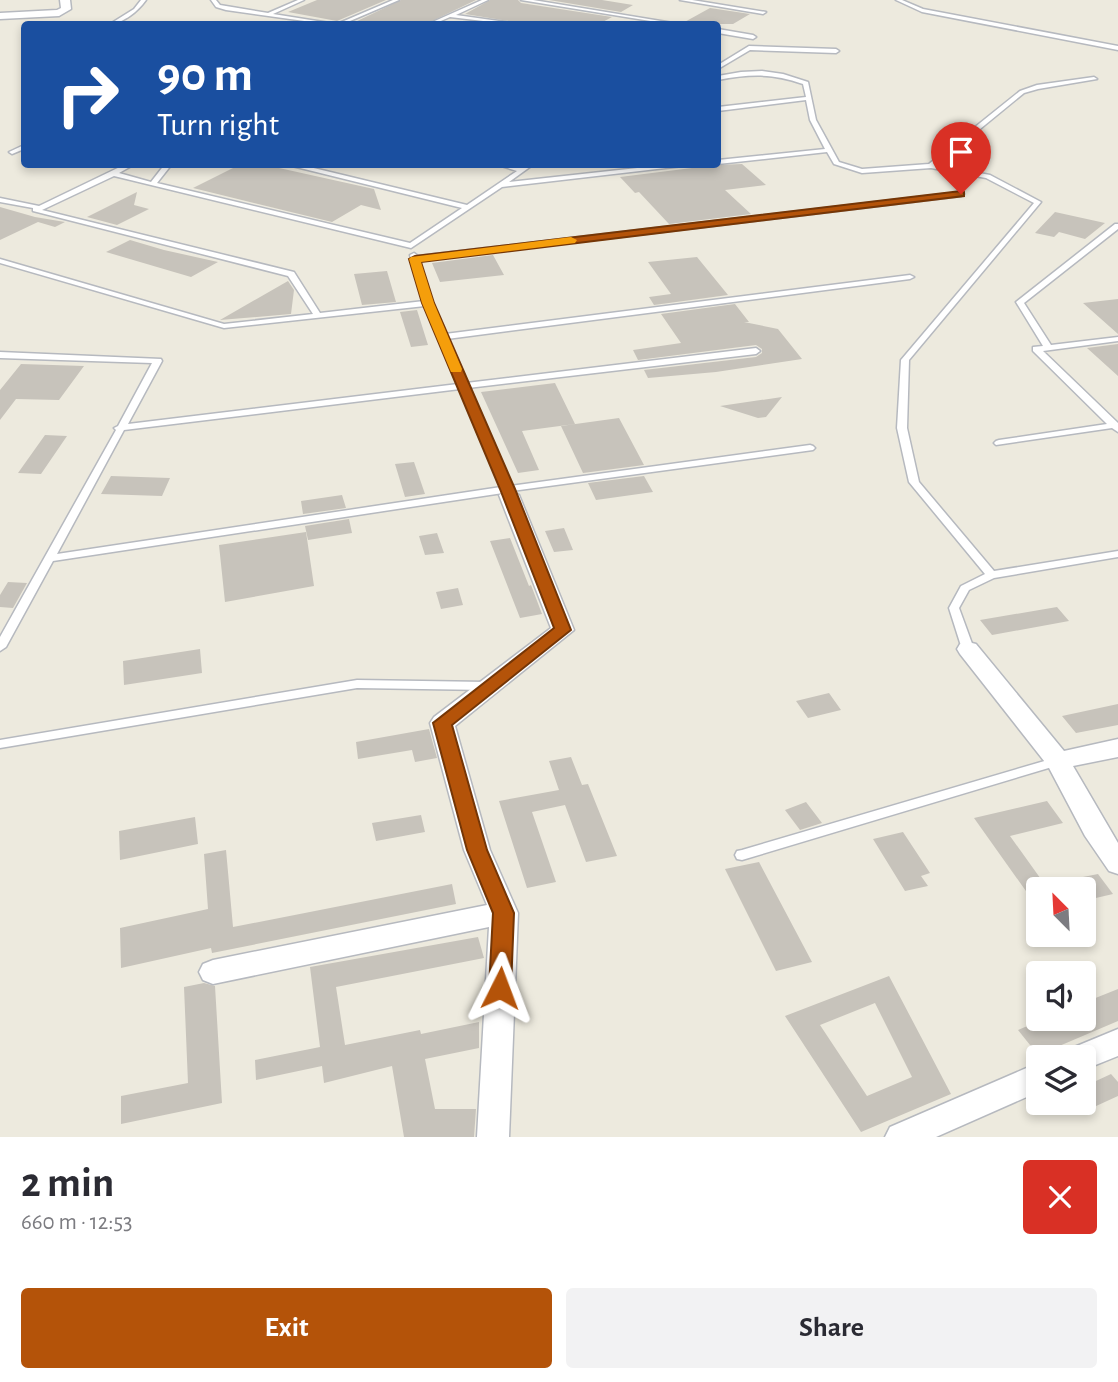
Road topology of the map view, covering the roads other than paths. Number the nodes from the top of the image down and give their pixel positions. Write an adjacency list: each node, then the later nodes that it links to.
1 (65, 0): 12 (street)
2 (144, 0): 14 (lane)
3 (213, 0): 11 (lane)
4 (302, 0): 11 (lane)
5 (397, 0): 16 (lane)
6 (486, 0): 13 (lane)
7 (523, 0): 19 (lane)
8 (682, 0): 10 (lane)
9 (898, 0): 22 (lane)
10 (763, 12)
11 (268, 13): 15 (lane)
12 (0, 16)
13 (451, 16): 17 (lane); 18 (lane)
14 (118, 21)
15 (315, 21)
16 (347, 21)
17 (438, 21)
18 (485, 21)
19 (657, 21)
20 (721, 32): 21 (lane)
21 (753, 37)
22 (1118, 48)
23 (836, 51): 25 (lane)
24 (721, 60): 25 (lane)
25 (728, 61): 26 (lane)
26 (721, 65)
27 (721, 77): 29 (lane)
28 (1094, 79): 35 (lane)
29 (808, 98): 30 (lane); 32 (lane)
30 (721, 109)
31 (21, 149): 33 (lane)
32 (830, 150): 34 (lane); 35 (lane)
33 (12, 152)
34 (721, 162)
35 (931, 166): 70 (lane)
36 (124, 168): 43 (lane)
37 (166, 168): 44 (lane)
38 (303, 168): 49 (lane)
39 (515, 168): 42 (lane)
40 (526, 168): 42 (lane)
41 (660, 168): 45 (lane)
42 (523, 170): 45 (lane)
43 (113, 174): 44 (lane); 48 (lane)
44 (152, 184): 51 (lane)
45 (501, 185): 49 (lane)
46 (961, 194): 52 (lane)
47 (0, 200): 48 (lane)
48 (41, 208): 56 (lane)
49 (467, 208): 51 (lane)
50 (1118, 226): 59 (lane)
51 (411, 246): 52 (lane)
52 (415, 259): 55 (lane)
53 (0, 261): 56 (lane)
54 (910, 277): 57 (lane)
55 (428, 303): 56 (lane); 57 (lane)
56 (318, 315)
57 (442, 337): 62 (lane)
58 (1118, 340): 59 (lane)
59 (1049, 348): 63 (lane)
60 (756, 351): 62 (lane)
61 (0, 355): 64 (lane)
62 (463, 386): 64 (lane); 67 (lane)
63 (1117, 427): 65 (lane)
64 (119, 428): 69 (lane)
65 (999, 443)
66 (810, 448): 67 (lane)
67 (508, 492): 69 (lane); 73 (street)
68 (1118, 554): 70 (lane)
69 (51, 558): 71 (lane)
70 (991, 575): 72 (lane)
71 (0, 647)
72 (968, 649): 76 (street)
73 (490, 686): 74 (lane); 79 (street)
74 (0, 744)
75 (1118, 748): 76 (street)
76 (1058, 761): 77 (lane); 78 (street)
77 (742, 855)
78 (1118, 864)
79 (504, 913): 80 (street); 84 (street)
80 (214, 972)
81 (1118, 1042): 82 (street)
82 (1096, 1051)
83 (1026, 1082): 85 (street)
84 (493, 1137)
85 (901, 1137)

